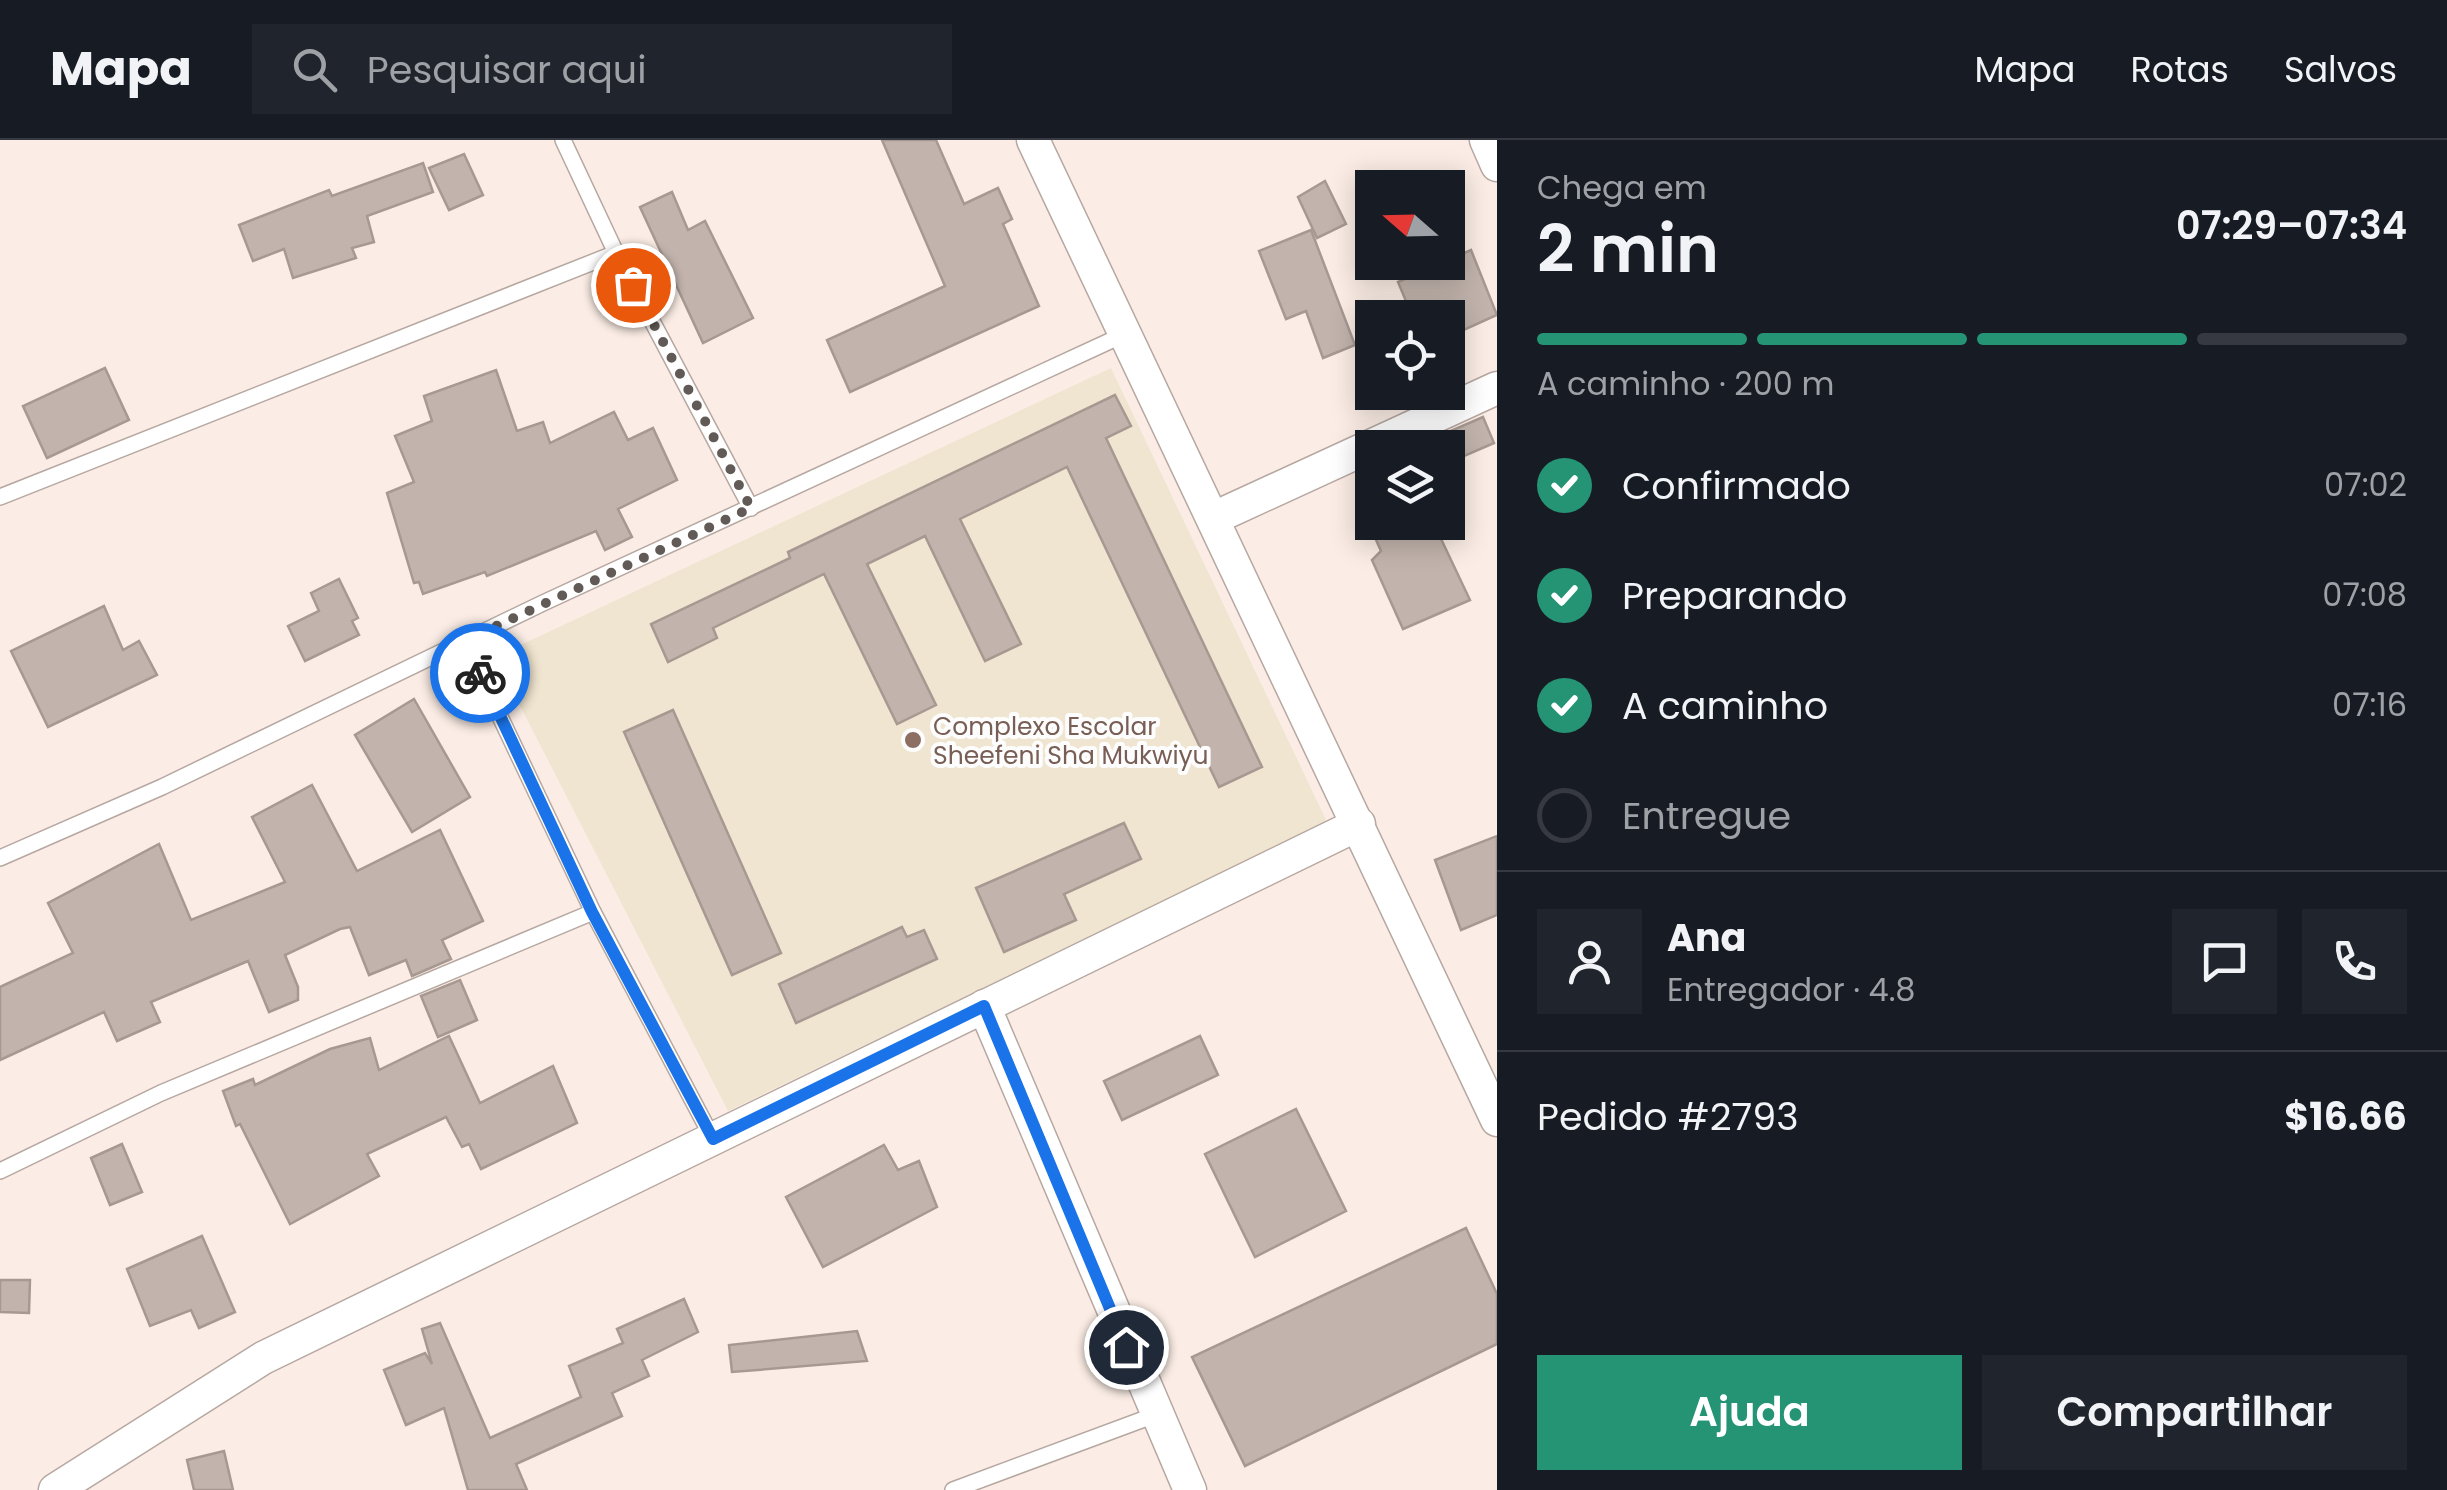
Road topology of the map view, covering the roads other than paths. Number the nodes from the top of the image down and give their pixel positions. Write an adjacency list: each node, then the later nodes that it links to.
1 (563, 140): 5 (lane)
2 (1033, 140): 6 (street)
3 (1486, 140): 4 (street)
4 (1497, 165)
5 (616, 254): 8 (lane); 9 (lane)
6 (1126, 334): 9 (lane); 10 (street)
7 (1497, 388): 10 (street)
8 (0, 498)
9 (751, 508): 11 (lane)
10 (1214, 518): 12 (street)
11 (464, 641): 13 (lane); 14 (lane)
12 (1358, 824): 15 (street); 16 (street)
13 (0, 858)
14 (592, 912): 17 (lane); 18 (lane)
15 (984, 1006): 17 (street); 19 (street)
16 (1497, 1120)
17 (713, 1139): 20 (street)
18 (0, 1171)
19 (1155, 1416): 21 (lane); 22 (street)
20 (55, 1490)
21 (953, 1490)
22 (1190, 1490)

